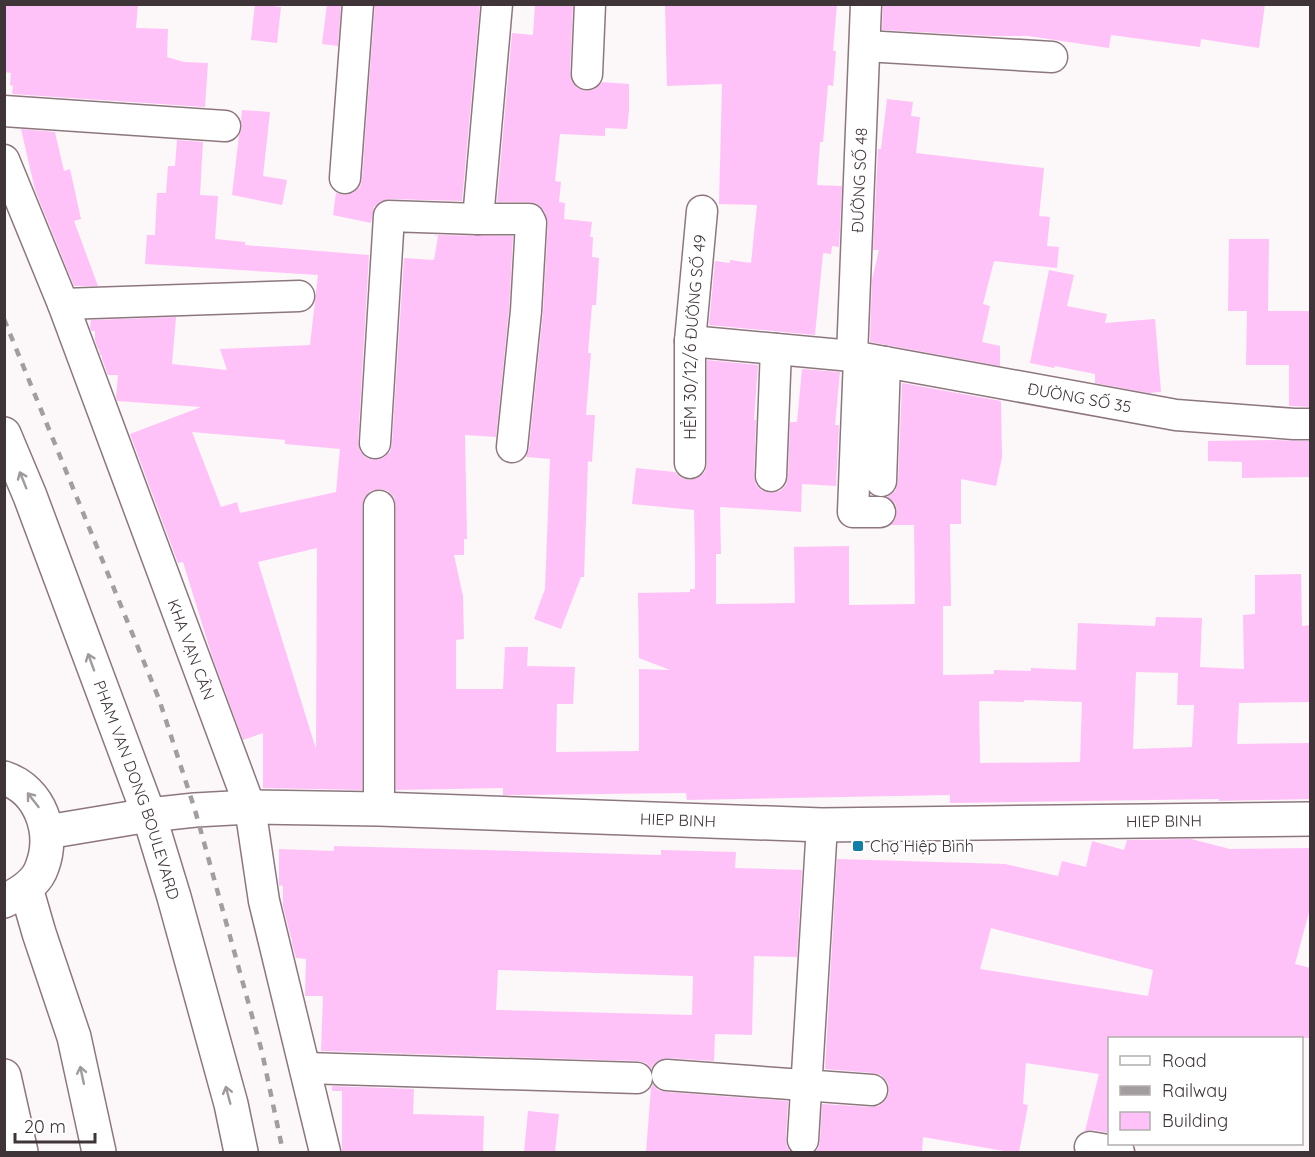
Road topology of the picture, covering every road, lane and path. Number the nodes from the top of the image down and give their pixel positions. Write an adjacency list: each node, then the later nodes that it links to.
1 (358, 4): 11 (street)
2 (497, 4): 13 (street)
3 (590, 4): 7 (street)
4 (866, 4): 5 (street, ĐƯỜNG SỐ 48)
5 (865, 46): 6 (street); 18 (street, ĐƯỜNG SỐ 48)
6 (1052, 57)
7 (587, 74)
8 (4, 111): 9 (street)
9 (225, 126)
10 (4, 159): 15 (street, KHA VẠN CÂN)
11 (345, 178)
12 (702, 211): 16 (street, HẺM 30/12/6 ĐƯỜNG SỐ 49)
13 (478, 219): 21 (street); 22 (street)
14 (299, 296): 15 (street)
15 (63, 304): 29 (street, KHA VẠN CÂN)
16 (690, 341): 17 (street, ĐƯỜNG SỐ 35); 23 (street, HẺM 30/12/6 ĐƯỜNG SỐ 49)
17 (776, 349): 18 (street, ĐƯỜNG SỐ 35); 24 (street)
18 (865, 359): 19 (street, ĐƯỜNG SỐ 35); 25 (street); 27 (street)
19 (1311, 424)
20 (4, 434): 31 (main road, PHAM VAN DONG BOULEVARD, one-way to 20)
21 (375, 443)
22 (512, 447)
23 (690, 463)
24 (771, 476)
25 (881, 481)
26 (379, 506): 30 (street)
27 (880, 512)
28 (4, 778): 34 (main road, one-way to 28)
29 (250, 807): 30 (main road, HIEP BINH); 31 (main road, HIEP BINH); 36 (street, KHA VẠN CÂN)
30 (379, 809): 33 (main road, HIEP BINH)
31 (149, 815): 34 (main road, HIEP BINH); 45 (main road, PHAM VAN DONG BOULEVARD, one-way to 31)
32 (1311, 819): 33 (main road, HIEP BINH)
33 (822, 825): 40 (street)
34 (47, 832): 35 (main road)
35 (15, 894): 44 (main road, one-way to 35)
36 (305, 1068): 39 (street); 46 (street, KHA VẠN CÂN)
37 (667, 1074): 40 (street)
38 (4, 1076): 43 (main road)
39 (637, 1078)
40 (807, 1085): 41 (street); 42 (street)
41 (872, 1090)
42 (803, 1140)
43 (21, 1152)
44 (99, 1152)
45 (241, 1152)
46 (325, 1152)

